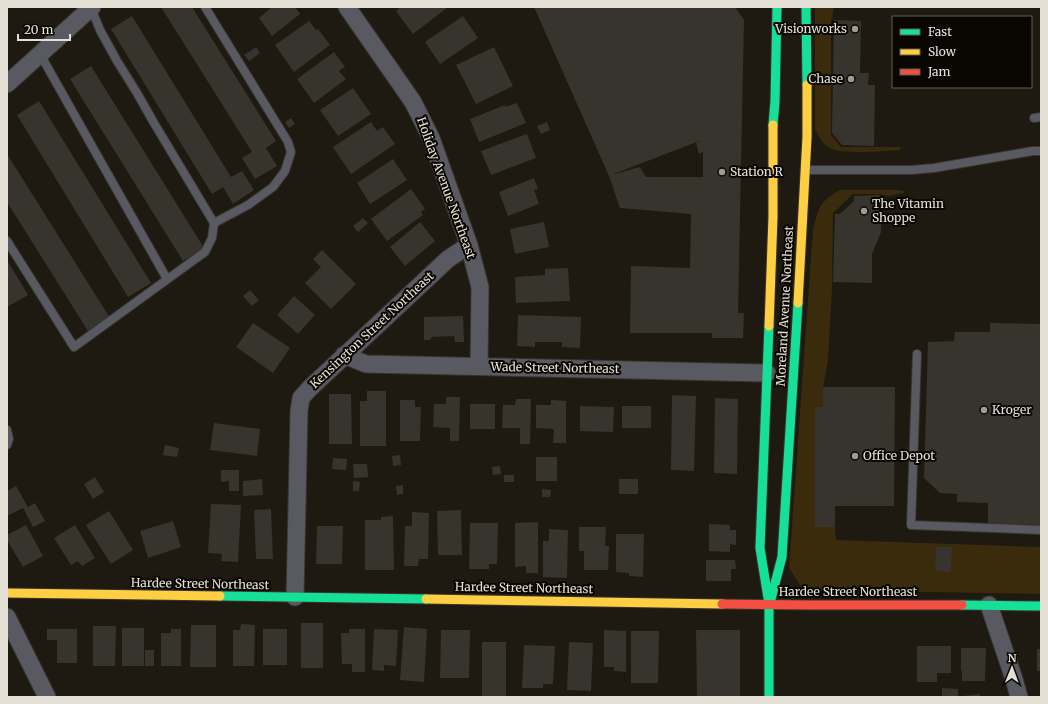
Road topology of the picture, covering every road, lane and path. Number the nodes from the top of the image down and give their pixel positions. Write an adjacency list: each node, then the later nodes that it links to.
1 (91, 7): 6 (street); 10 (lane)
2 (205, 7): 10 (lane)
3 (348, 7): 12 (street, Holiday Avenue Northeast)
4 (806, 7): 9 (main road, Moreland Avenue Northeast)
5 (775, 11): 17 (main road, Moreland Avenue Northeast)
6 (40, 54): 7 (street); 13 (lane)
7 (7, 84)
8 (1041, 151): 9 (lane)
9 (801, 170): 23 (main road, Moreland Avenue Northeast)
10 (214, 223): 13 (lane)
11 (7, 240): 13 (lane)
12 (469, 245): 15 (street, Kensington Street Northeast); 16 (street, Holiday Avenue Northeast)
13 (167, 278)
14 (916, 354): 20 (lane)
15 (344, 355): 16 (street, Wade Street Northeast); 22 (street, Kensington Street Northeast)
16 (479, 366): 17 (street, Wade Street Northeast)
17 (766, 373): 23 (main road, Moreland Avenue Northeast)
18 (7, 430): 19 (lane)
19 (7, 445)
20 (1041, 530)
21 (7, 593): 22 (main road, Hardee Street Northeast)
22 (295, 598): 23 (main road, Hardee Street Northeast)
23 (769, 604): 24 (main road, Hardee Street Northeast); 28 (main road, Moreland Avenue Northeast)
24 (989, 605): 25 (main road, Hardee Street Northeast); 29 (street)
25 (1041, 606)
26 (7, 617): 27 (street)
27 (47, 697)
28 (769, 697)
29 (1019, 697)

